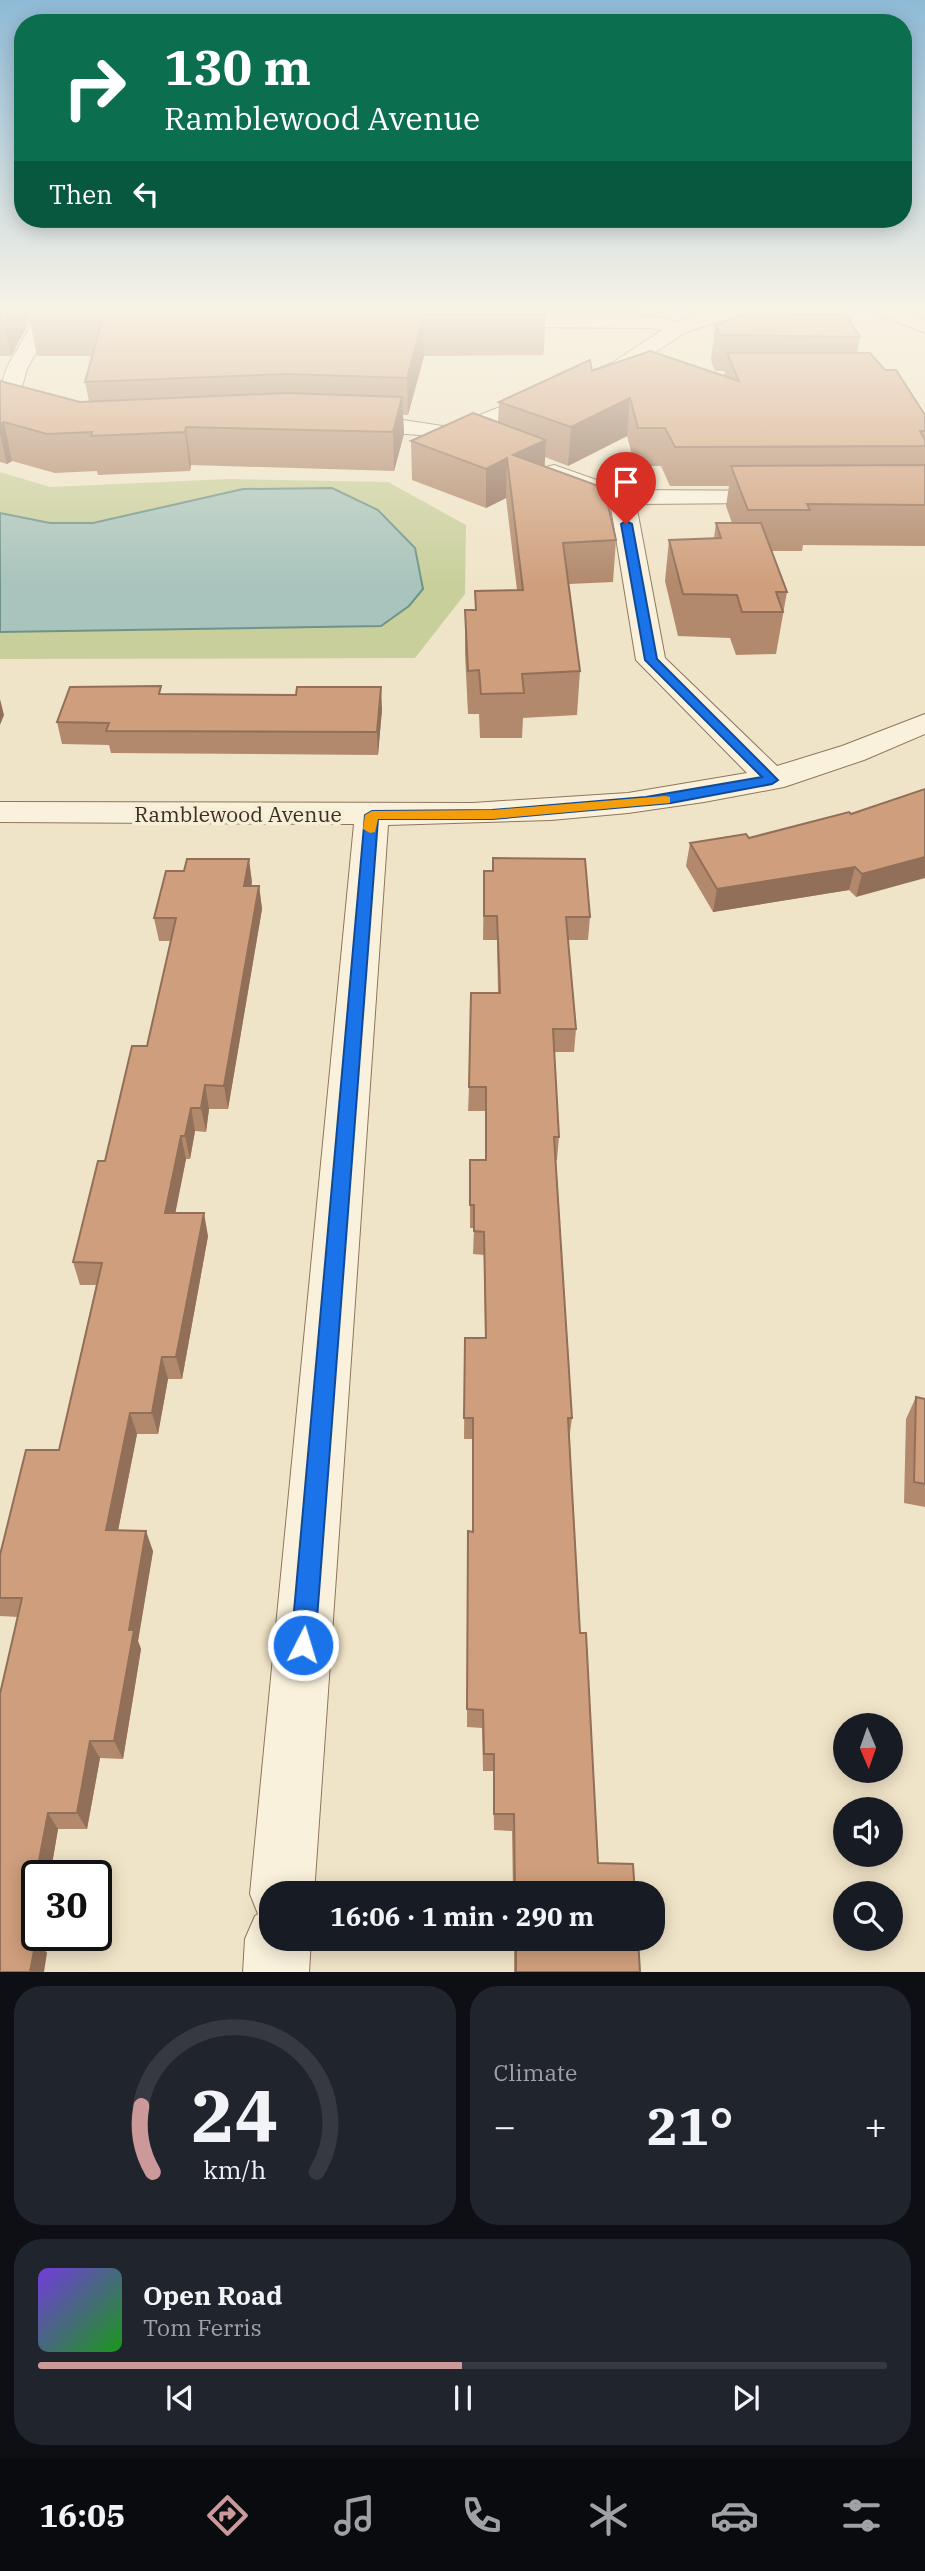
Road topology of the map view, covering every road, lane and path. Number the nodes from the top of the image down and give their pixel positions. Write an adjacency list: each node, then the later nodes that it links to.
1 (6, 400): 3 (street)
2 (531, 400): 5 (street)
3 (55, 418)
4 (329, 423): 5 (street)
5 (454, 433): 6 (street)
6 (506, 453)
7 (531, 463): 9 (street)
8 (801, 496): 9 (street)
9 (621, 497): 11 (street)
10 (925, 723): 11 (street, Ramblewood Avenue)
11 (772, 780): 13 (street, Ramblewood Avenue)
12 (0, 812): 13 (street, Ramblewood Avenue)
13 (372, 815): 14 (street)
14 (283, 1881)
15 (277, 1951): 16 (street)
16 (276, 1972)

